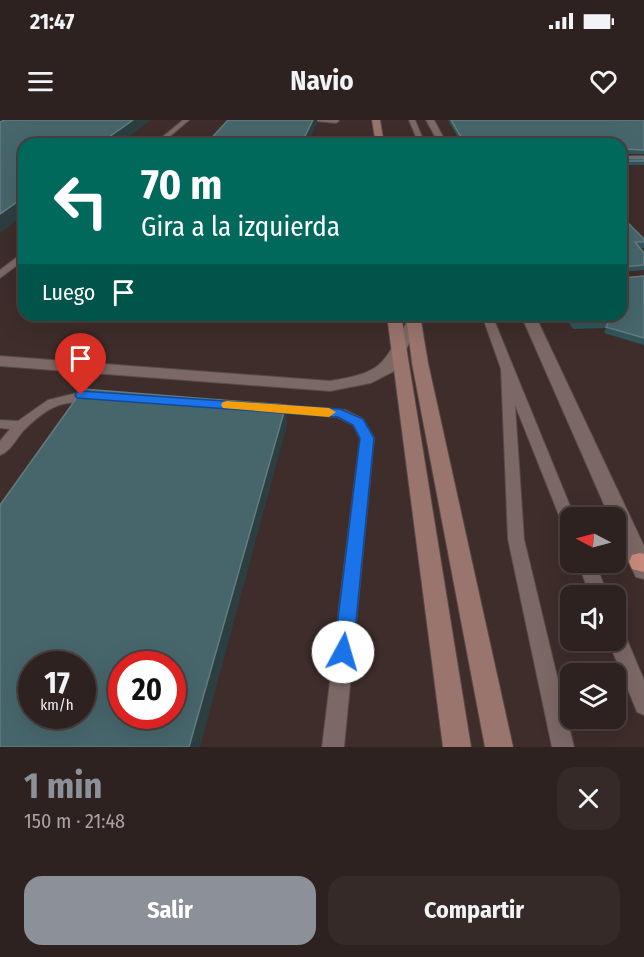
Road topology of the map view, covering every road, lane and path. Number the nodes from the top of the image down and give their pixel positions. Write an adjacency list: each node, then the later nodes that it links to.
1 (186, 120): 7 (lane)
2 (308, 120): 6 (lane)
3 (376, 120): 8 (main road)
4 (412, 120): 9 (lane)
5 (430, 120): 10 (street)
6 (336, 121)
7 (164, 138)
8 (379, 138)
9 (420, 138)
10 (440, 138)
11 (627, 158): 12 (lane)
12 (644, 158)
13 (18, 260): 14 (lane)
14 (0, 275)
15 (406, 321): 19 (street)
16 (408, 321): 33 (main road)
17 (490, 321): 21 (lane)
18 (531, 321): 28 (street)
19 (399, 350): 20 (street); 32 (main road)
20 (0, 361)
21 (507, 369): 27 (lane); 34 (lane)
22 (117, 398): 25 (lane)
23 (258, 408): 31 (lane)
24 (0, 424): 25 (lane)
25 (21, 426): 26 (lane)
26 (0, 450)
27 (563, 507)
28 (643, 565)
29 (622, 651): 30 (lane)
30 (644, 705)
31 (333, 747)
32 (457, 747)
33 (500, 747)
34 (563, 747)

